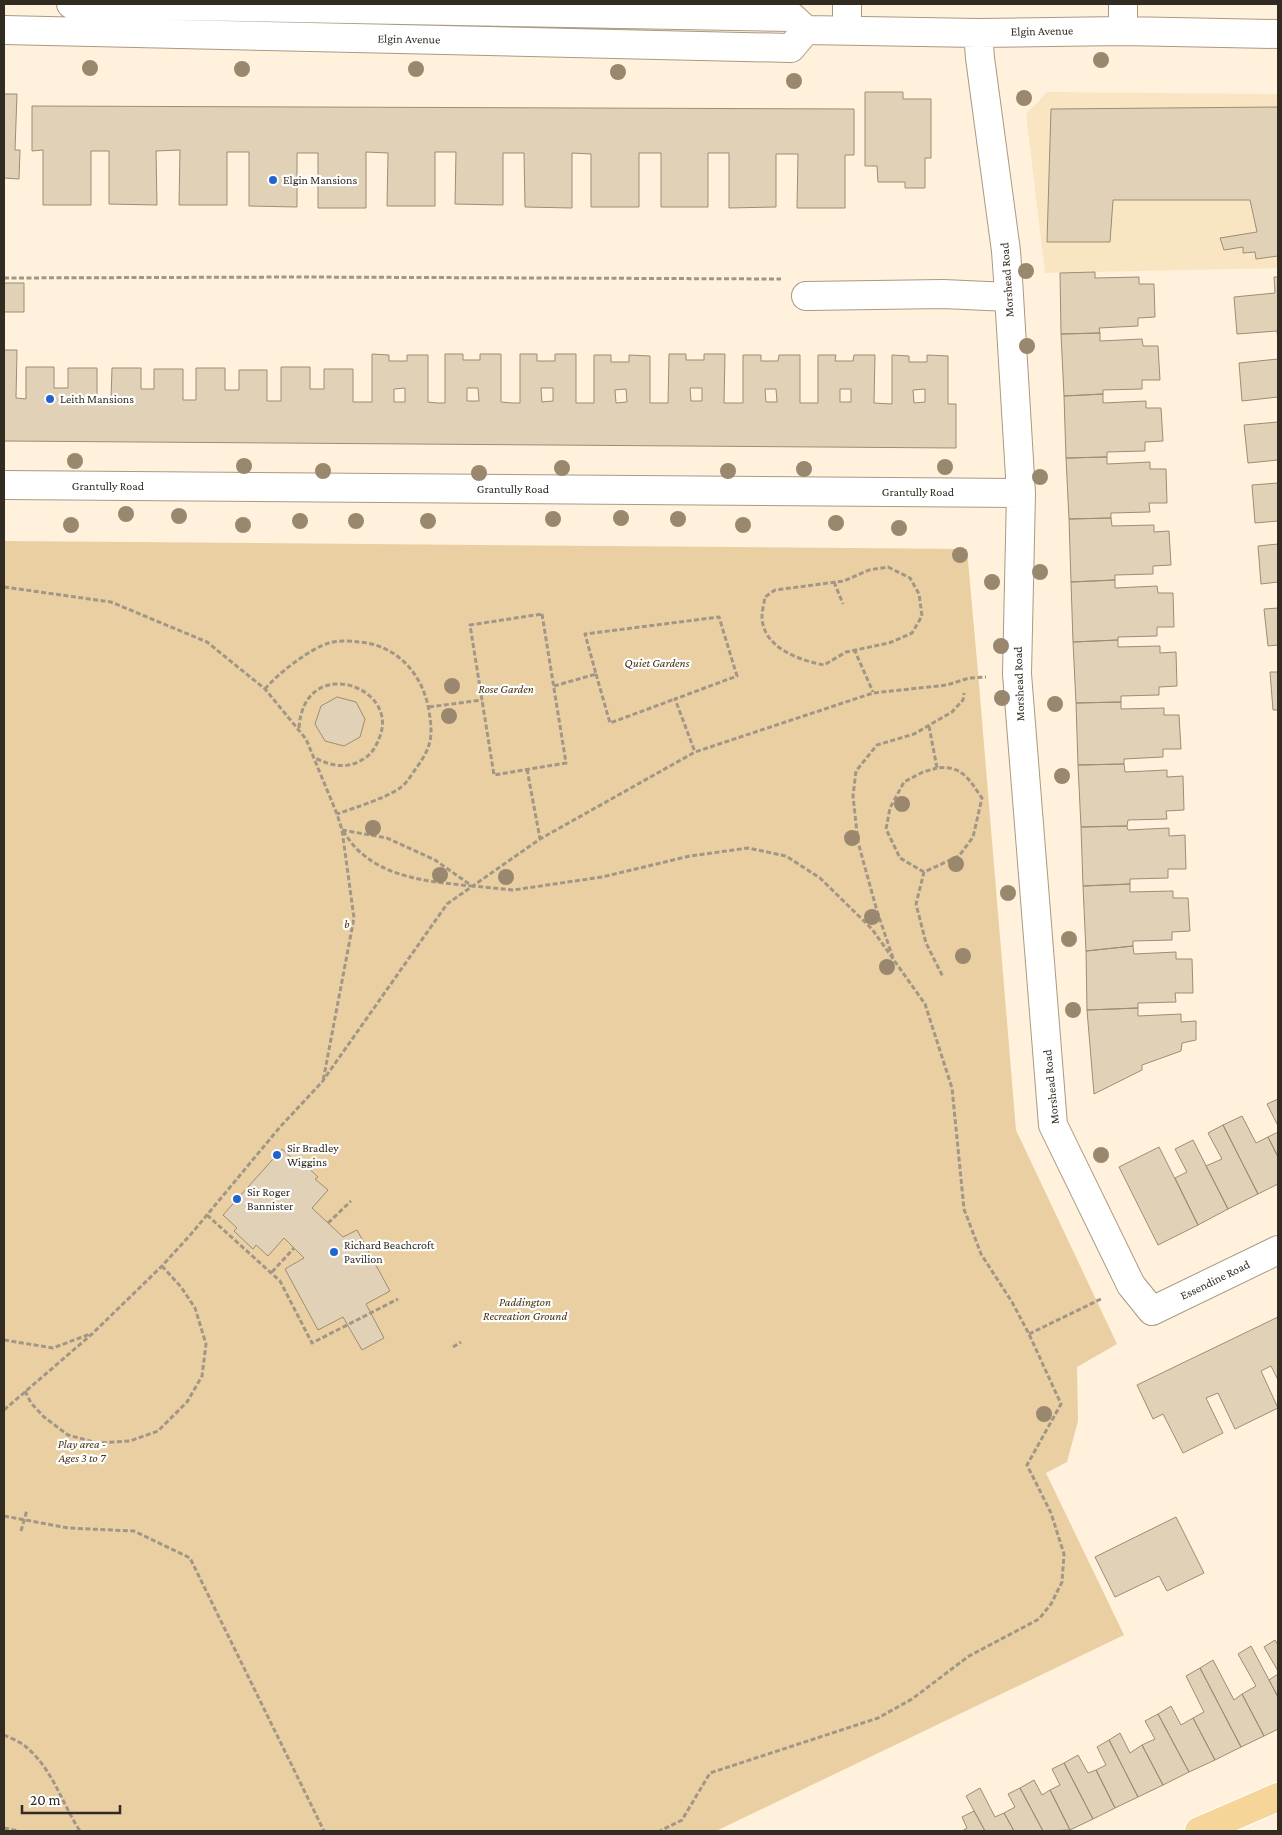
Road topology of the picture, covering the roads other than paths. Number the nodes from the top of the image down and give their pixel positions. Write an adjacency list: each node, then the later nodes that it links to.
1 (71, 4): 5 (street)
2 (1123, 4): 6 (street)
3 (847, 17): 5 (street, Elgin Avenue); 7 (street, Elgin Avenue)
4 (4, 30): 5 (street, Elgin Avenue)
5 (806, 30)
6 (1123, 31): 7 (street, Elgin Avenue); 8 (street, Elgin Avenue)
7 (978, 33): 10 (street, Morshead Road)
8 (1278, 34)
9 (806, 296): 10 (street)
10 (1009, 296): 12 (street, Morshead Road)
11 (4, 485): 12 (street, Grantully Road)
12 (1021, 493): 14 (street, Morshead Road)
13 (1278, 1250): 14 (street, Essendine Road)
14 (1152, 1311)
15 (1278, 1797): 16 (main road)
16 (1199, 1831)

